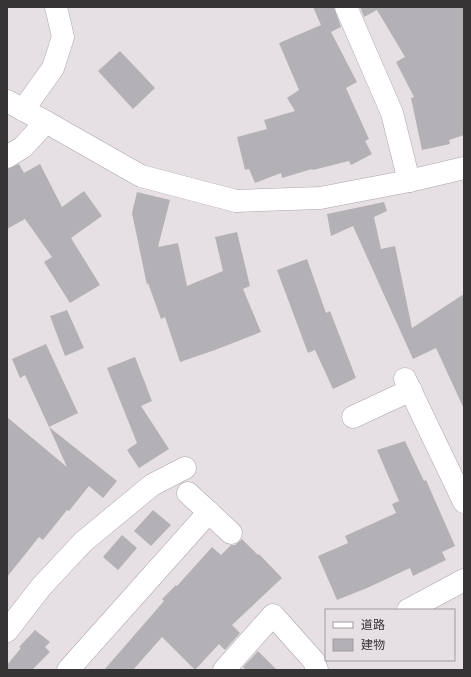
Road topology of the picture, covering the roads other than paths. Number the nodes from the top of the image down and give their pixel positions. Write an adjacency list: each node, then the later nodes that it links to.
1 (56, 7): 3 (street)
2 (346, 7): 7 (street)
3 (15, 106): 4 (street)
4 (46, 122): 5 (street); 7 (street)
5 (7, 158)
6 (464, 168): 7 (street)
7 (409, 181)
8 (353, 416): 11 (street)
9 (184, 468): 16 (street)
10 (188, 493): 12 (street)
11 (464, 502)
12 (209, 512): 13 (street); 18 (street)
13 (231, 533)
14 (464, 580): 15 (street)
15 (410, 609)
16 (7, 631)
17 (319, 662): 19 (street)
18 (68, 670)
19 (224, 670)

